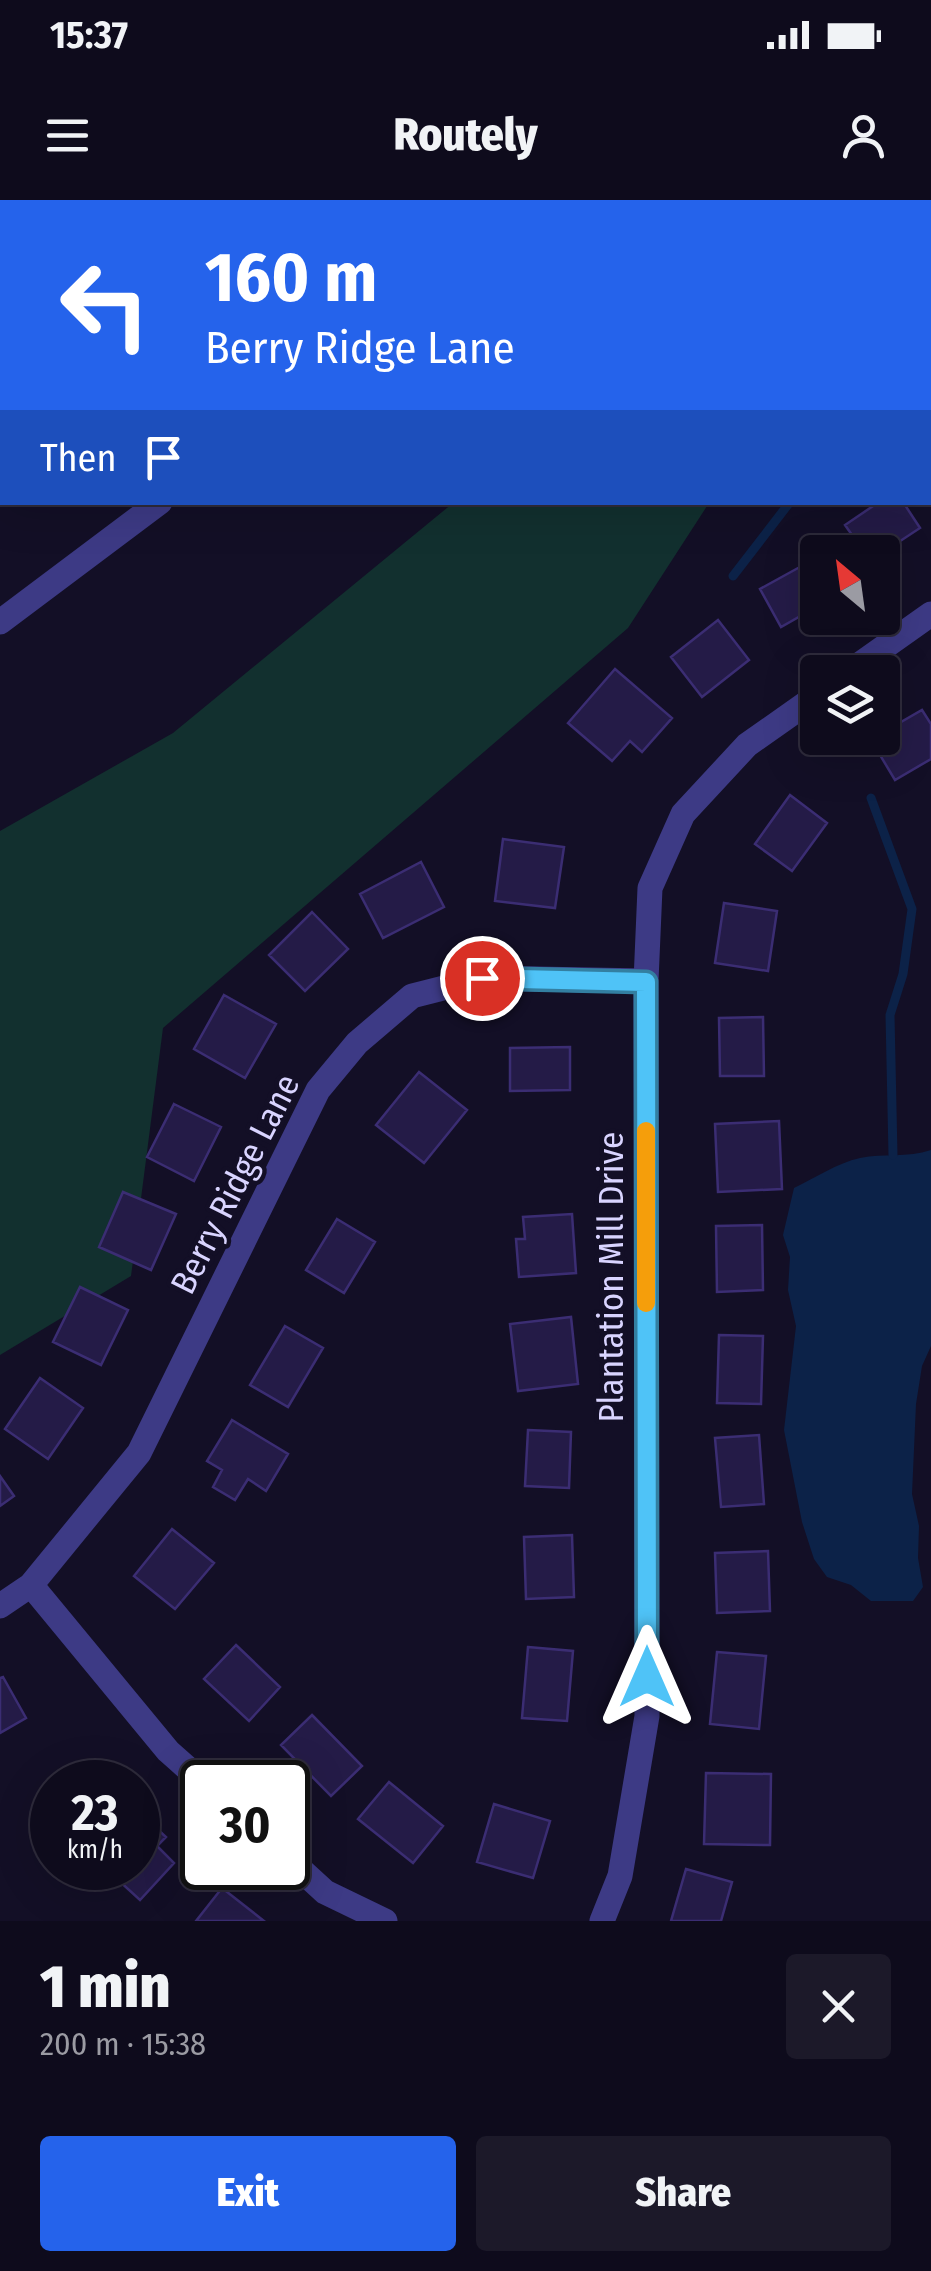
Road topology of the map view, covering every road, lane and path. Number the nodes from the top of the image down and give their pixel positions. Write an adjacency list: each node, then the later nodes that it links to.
1 (156, 505): 3 (street)
2 (931, 614): 4 (street)
3 (0, 622)
4 (873, 655)
5 (800, 707): 6 (street, Plantation Mill Drive)
6 (646, 982): 7 (street, Berry Ridge Lane); 12 (street, Plantation Mill Drive)
7 (32, 1585): 8 (street, Berry Ridge Lane); 9 (street)
8 (0, 1606)
9 (180, 1762)
10 (310, 1878): 11 (street)
11 (385, 1921)
12 (602, 1921)

